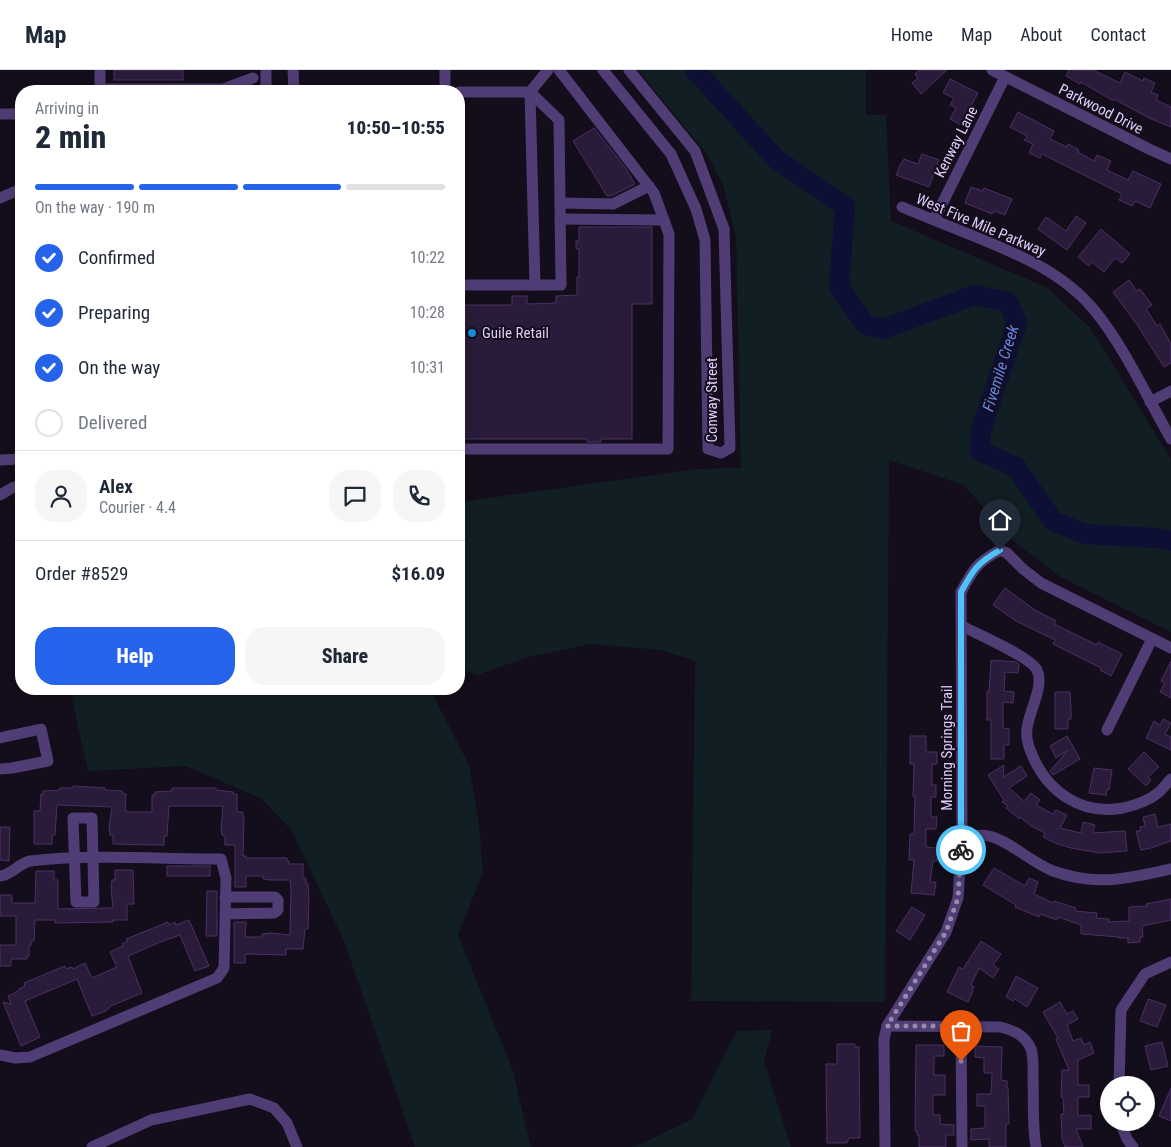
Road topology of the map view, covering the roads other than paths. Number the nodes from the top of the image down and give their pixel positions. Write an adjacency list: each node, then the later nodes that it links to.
1 (100, 70): 12 (street)
2 (293, 70): 14 (street)
3 (445, 70): 15 (street)
4 (559, 70): 21 (street)
5 (603, 70): 6 (street, Conway Street)
6 (629, 70)
7 (992, 70): 11 (street, Parkwood Drive)
8 (542, 72): 17 (street)
9 (253, 74): 10 (street); 13 (street)
10 (266, 74)
11 (1005, 77): 20 (street, Parkwood Drive); 28 (street, Kenway Lane)
12 (100, 85)
13 (229, 85)
14 (294, 85)
15 (445, 85)
16 (465, 92): 17 (street)
17 (530, 92): 24 (street); 29 (street)
18 (0, 114): 19 (street)
19 (15, 114)
20 (1171, 159)
21 (649, 186): 24 (street); 27 (street)
22 (15, 192): 23 (street)
23 (0, 198)
24 (560, 203): 26 (street)
25 (902, 207): 28 (street, West Five Mile Parkway)
26 (560, 219): 27 (street); 29 (street)
27 (664, 220): 34 (street)
28 (934, 220): 32 (street, West Five Mile Parkway)
29 (535, 285): 30 (street)
30 (465, 286)
31 (1171, 390): 32 (street)
32 (1150, 402): 33 (street, West Five Mile Parkway)
33 (1171, 438)
34 (465, 450)
35 (0, 460): 36 (street)
36 (15, 460)
37 (15, 487): 38 (street)
38 (0, 495)
39 (962, 626): 40 (street, Morning Springs Trail); 45 (street); 46 (street, Morning Springs Trail)
40 (1152, 638): 41 (street); 42 (street)
41 (1171, 648)
42 (1107, 730)
43 (0, 738): 44 (street)
44 (0, 769)
45 (1171, 779)
46 (962, 836): 49 (street); 54 (street, Morning Springs Trail)
47 (74, 858): 48 (street); 48 (street); 48 (street); 50 (street)
48 (92, 858): 51 (street)
49 (1171, 868)
50 (0, 876)
51 (225, 897): 52 (street); 52 (street)
52 (225, 914): 56 (street)
53 (1171, 962): 57 (street)
54 (887, 1026): 55 (street); 61 (street, Morning Springs Trail)
55 (961, 1026): 62 (street); 63 (street)
56 (0, 1055)
57 (1119, 1076)
58 (1124, 1131): 64 (street)
59 (92, 1147): 60 (street)
60 (297, 1147)
61 (885, 1147)
62 (962, 1147)
63 (1036, 1147)
64 (1133, 1147)

